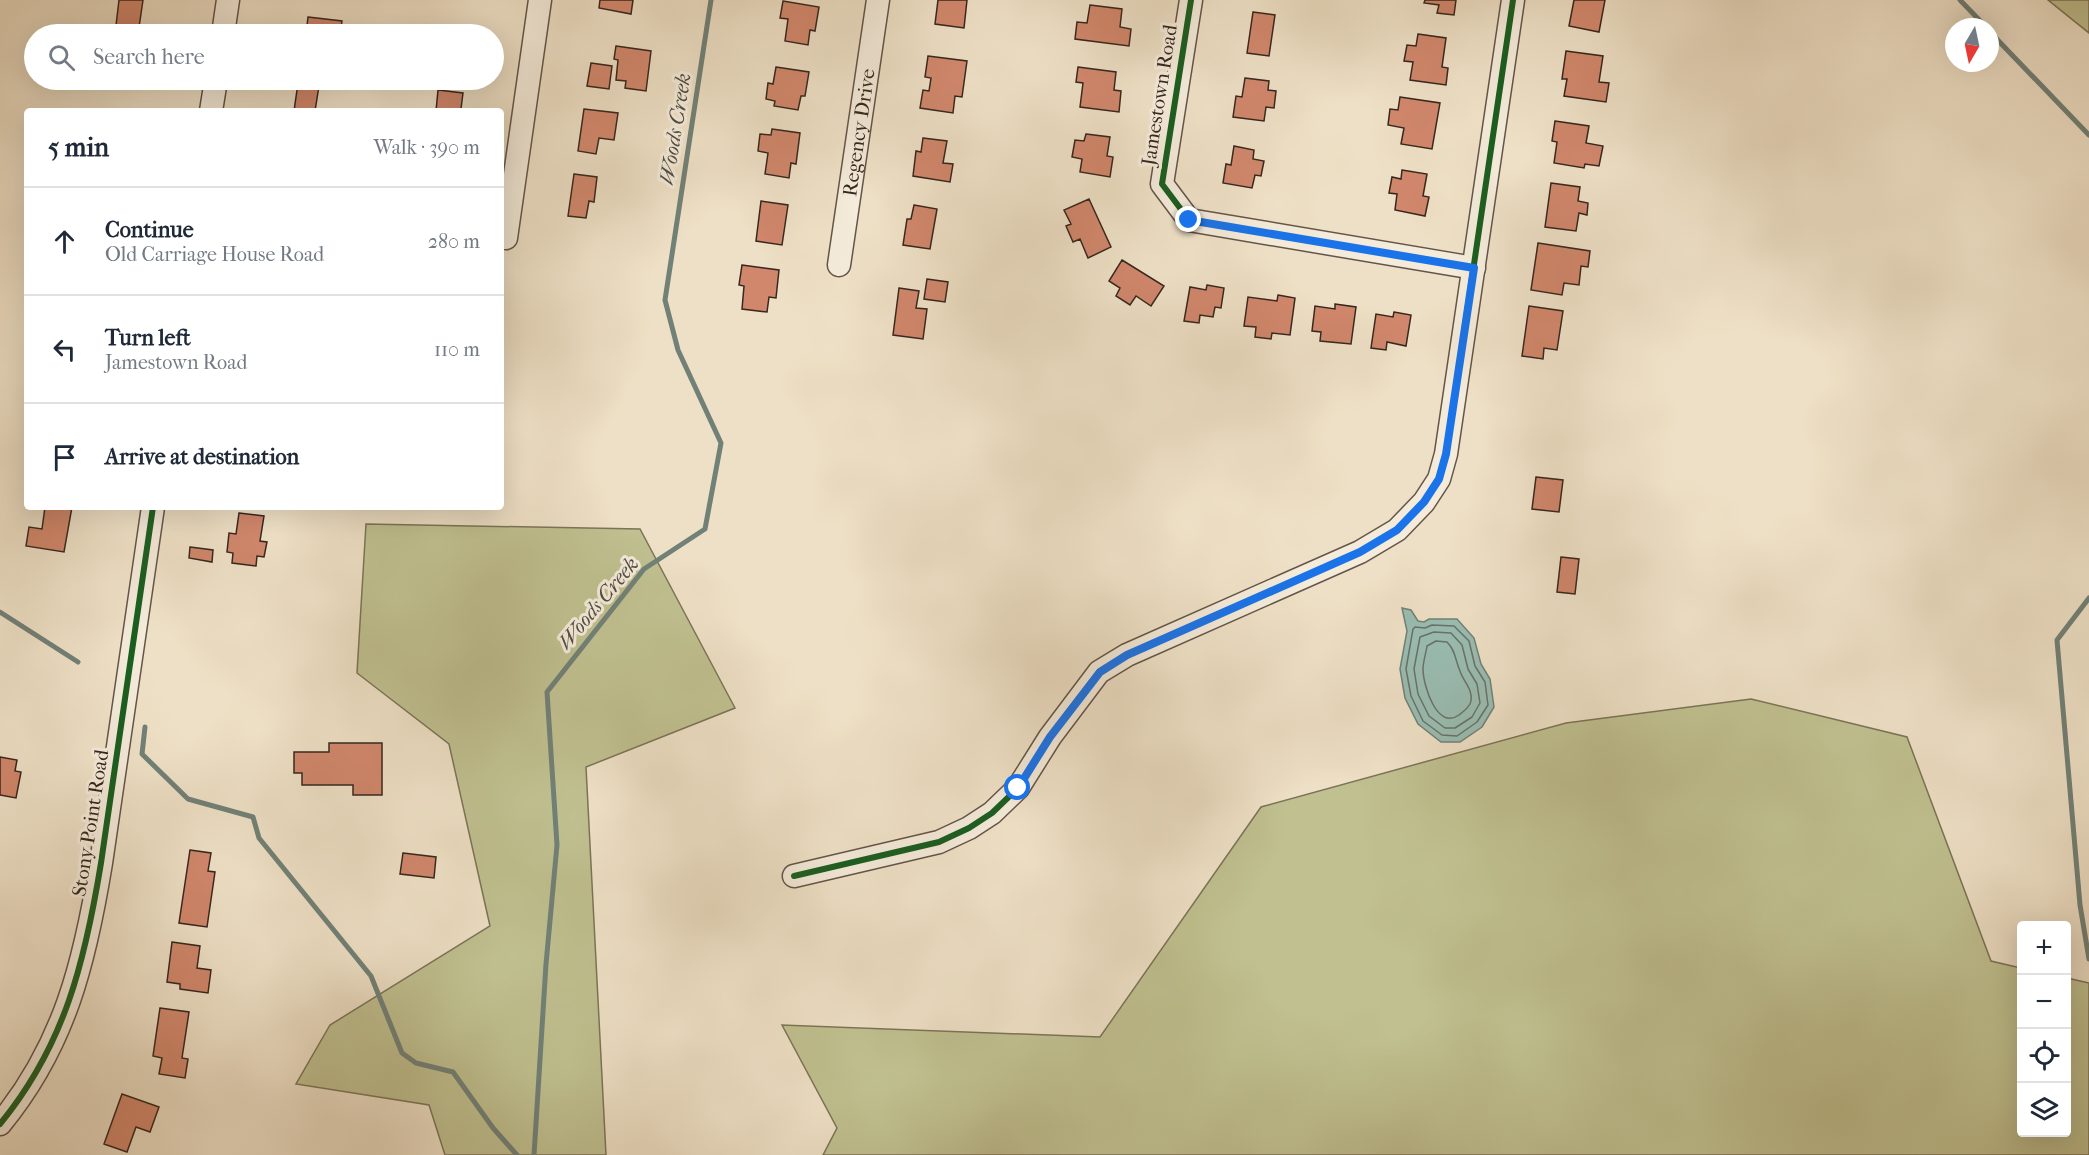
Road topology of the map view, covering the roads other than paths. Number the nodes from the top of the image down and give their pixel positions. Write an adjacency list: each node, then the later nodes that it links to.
1 (228, 0): 6 (street)
2 (540, 0): 9 (street)
3 (878, 0): 10 (street, Regency Drive)
4 (1191, 0): 11 (street, Jamestown Road)
5 (1513, 0): 11 (street)
6 (224, 24)
7 (214, 90): 8 (street)
8 (211, 108)
9 (506, 238)
10 (839, 265)
11 (1474, 268): 13 (street)
12 (153, 510): 14 (street, Stony Point Road)
13 (794, 876)
14 (0, 1124)

